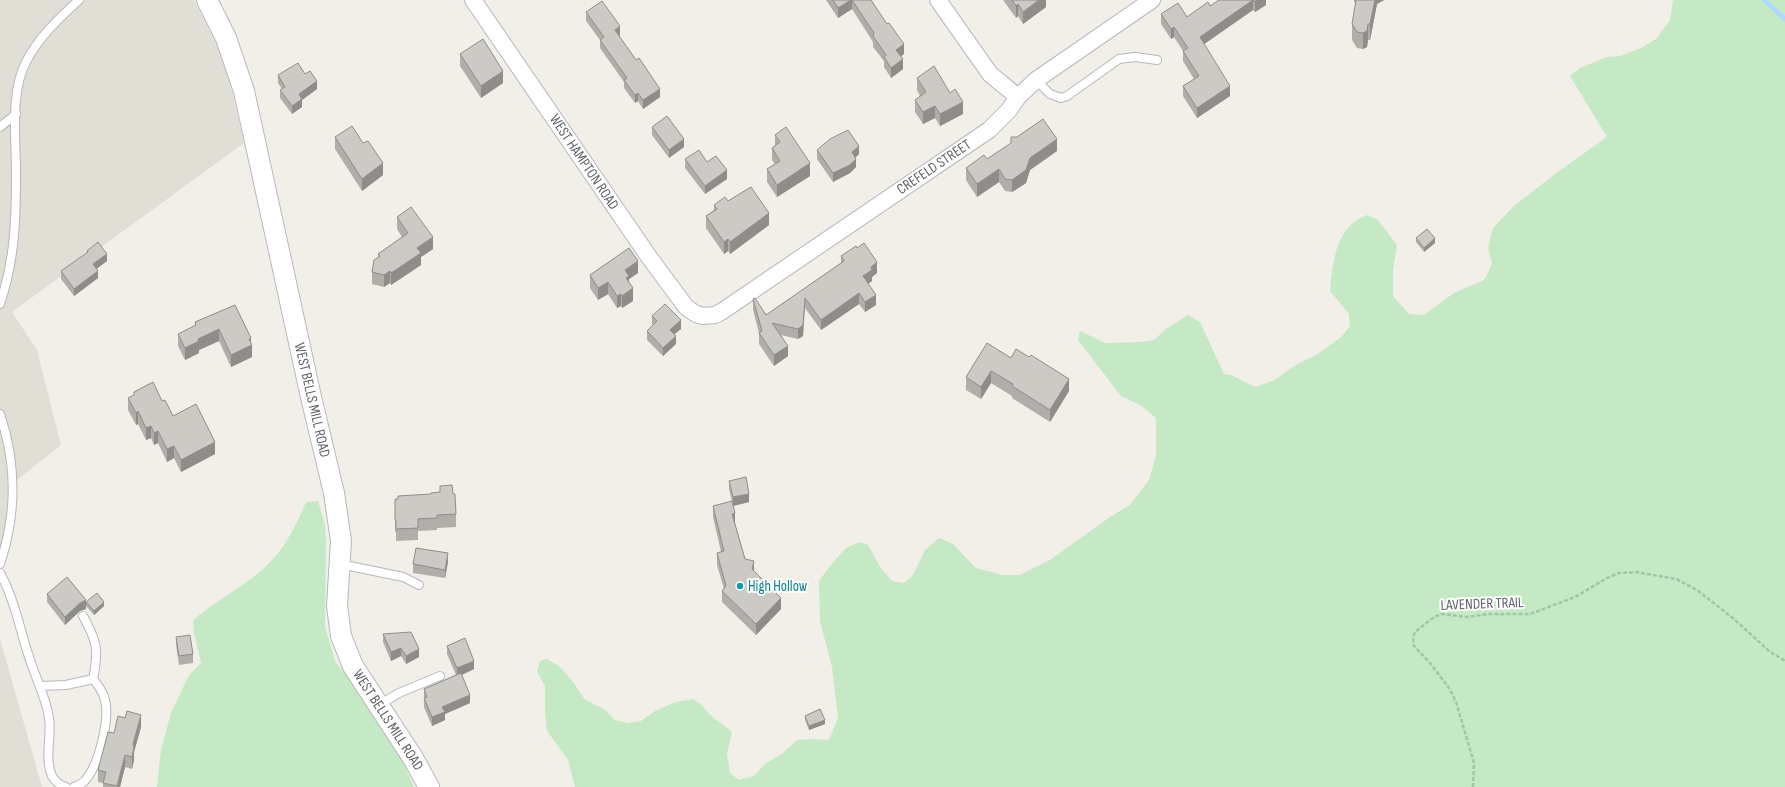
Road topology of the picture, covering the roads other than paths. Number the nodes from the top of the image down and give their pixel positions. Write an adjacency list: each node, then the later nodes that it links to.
1 (79, 0): 9 (lane)
2 (207, 0): 15 (street, WEST BELLS MILL ROAD)
3 (473, 0): 12 (street, WEST HAMPTON ROAD)
4 (938, 0): 8 (street)
5 (1152, 0): 7 (street, CREFELD STREET)
6 (1157, 60): 7 (lane)
7 (1036, 80): 8 (street, CREFELD STREET)
8 (1018, 97): 12 (street, CREFELD STREET)
9 (16, 114): 10 (lane); 11 (lane)
10 (0, 127)
11 (0, 304)
12 (703, 316)
13 (0, 414): 14 (lane)
14 (0, 564)
15 (340, 564): 17 (lane); 22 (street, WEST BELLS MILL ROAD)
16 (0, 573): 21 (lane)
17 (419, 585)
18 (82, 616): 20 (lane)
19 (440, 676): 22 (lane)
20 (93, 678): 21 (lane); 24 (lane)
21 (40, 686): 23 (lane)
22 (379, 705): 25 (street, WEST BELLS MILL ROAD)
23 (66, 787)
24 (74, 787)
25 (429, 787)

